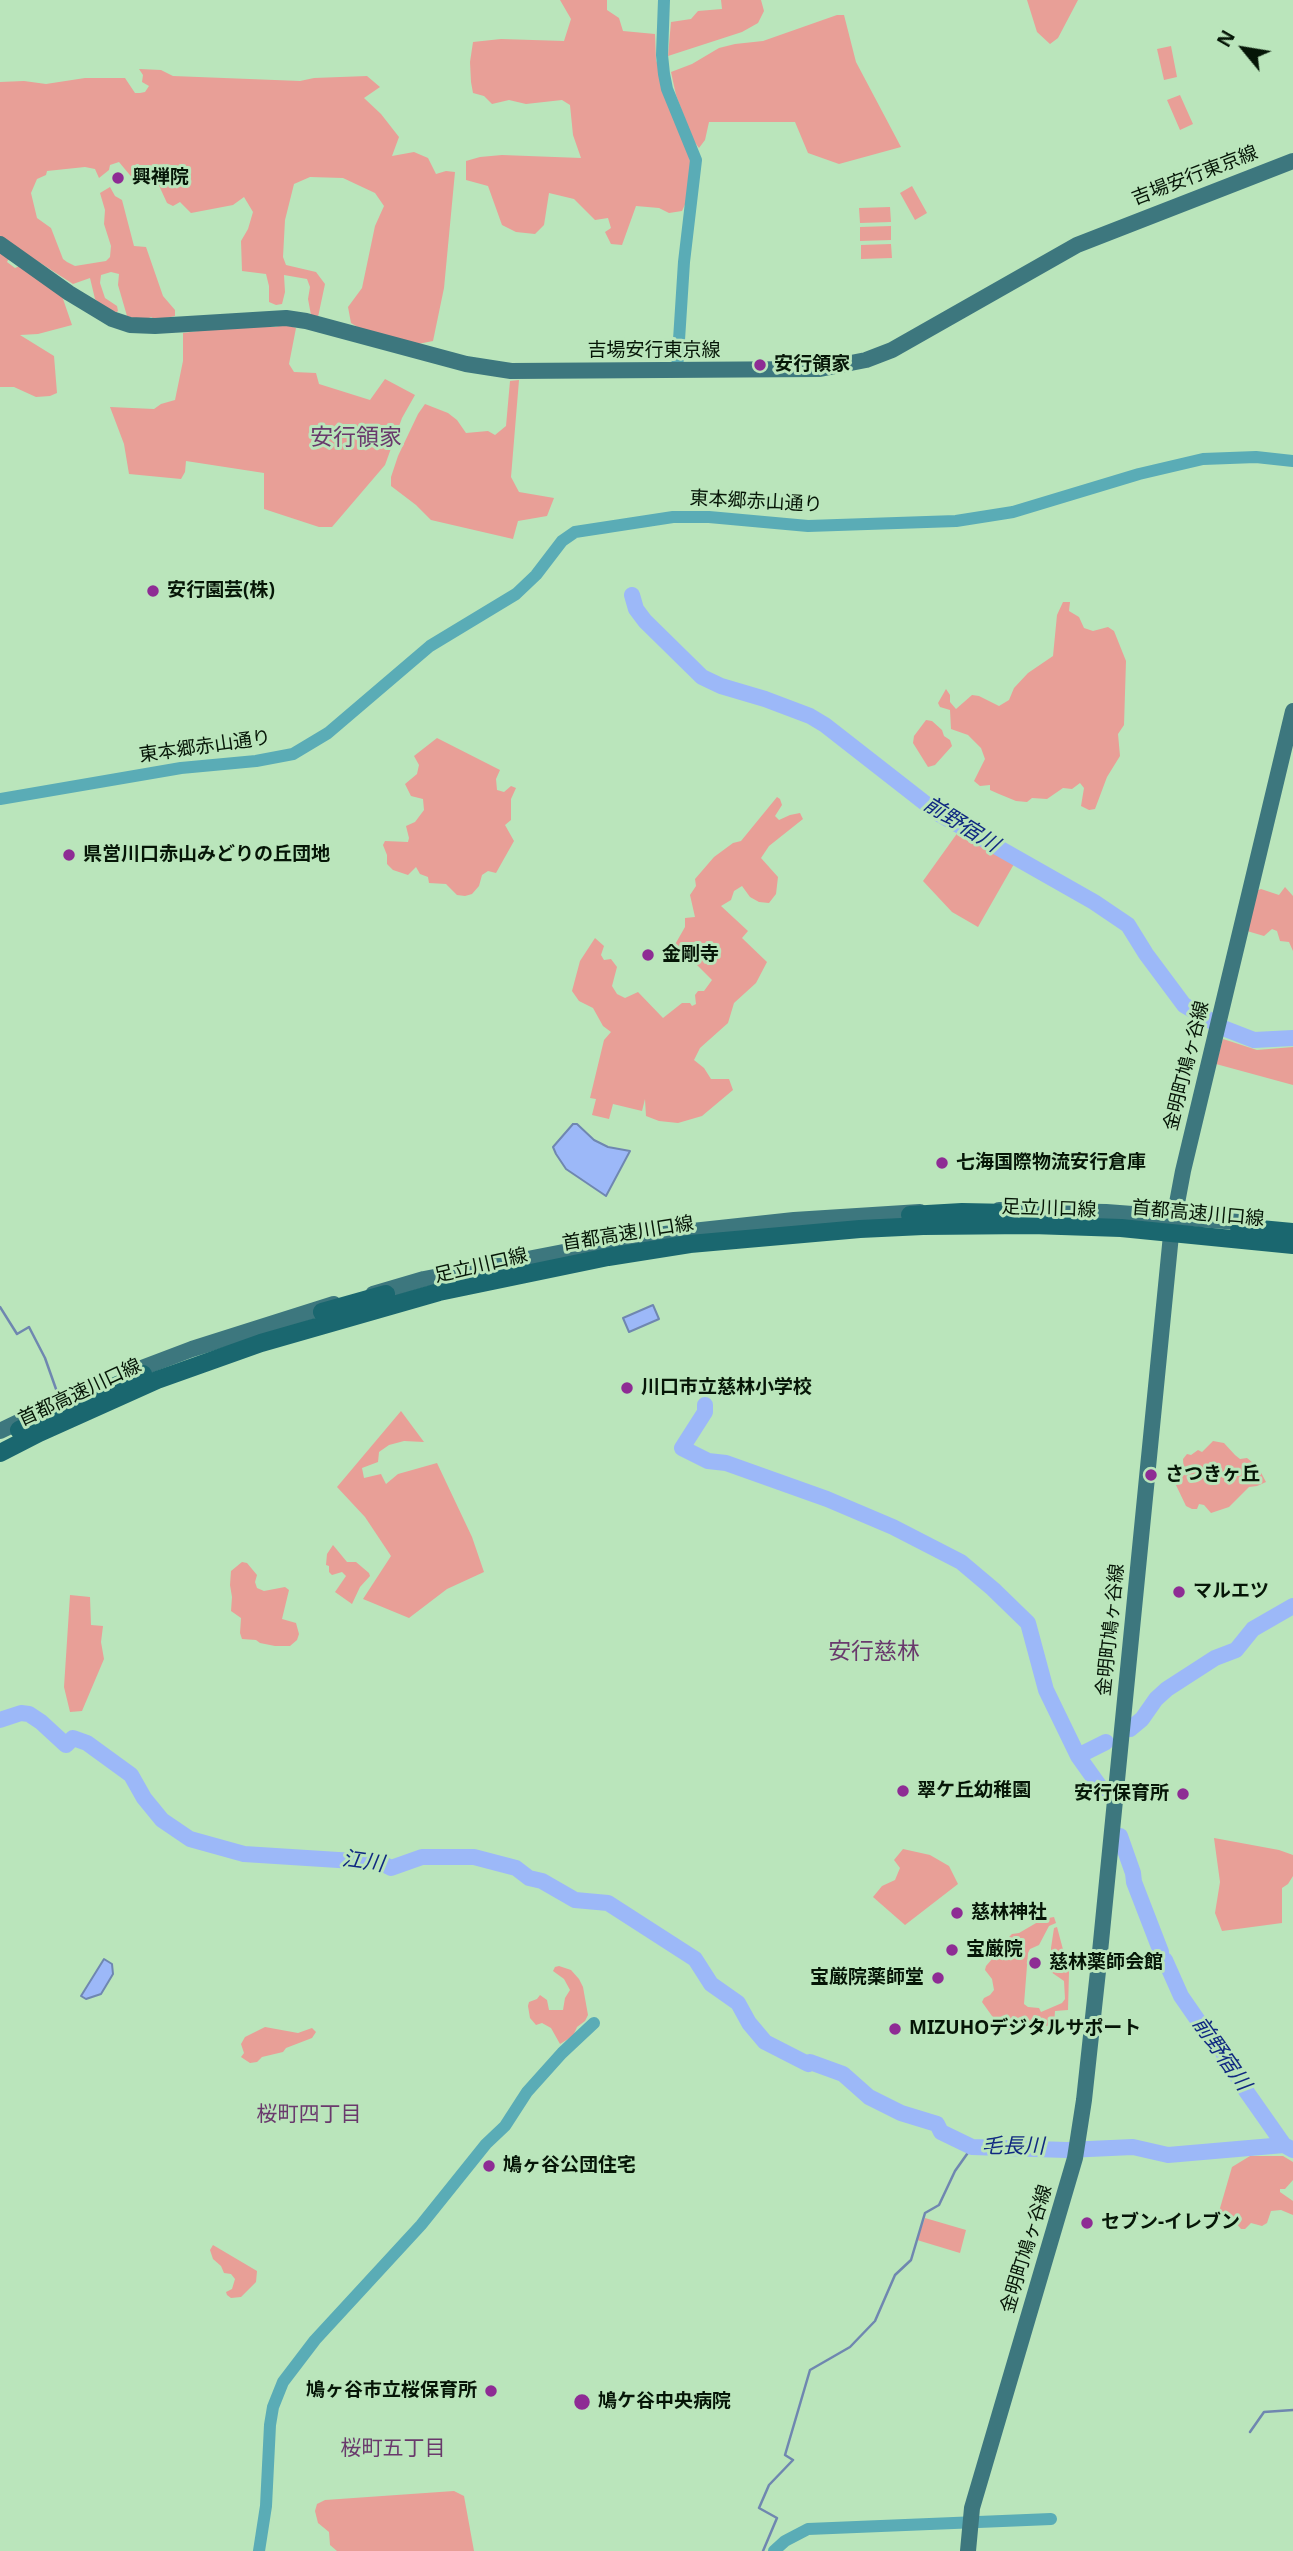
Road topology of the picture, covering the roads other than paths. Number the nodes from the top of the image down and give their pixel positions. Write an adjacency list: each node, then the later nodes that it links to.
1 (664, 0): 4 (street)
2 (1293, 160): 4 (main road, 吉場安行東京線)
3 (0, 244): 4 (main road, 吉場安行東京線)
4 (677, 371)
5 (1293, 461): 7 (street, 東本郷赤山通り)
6 (1293, 710): 8 (main road, 金明町鳩ヶ谷線)
7 (0, 799)
8 (1174, 1216): 9 (main road, 足立川口線); 10 (main road, 金明町鳩ヶ谷線); 12 (main road, 足立川口線)
9 (1293, 1230): 13 (highway, 首都高速川口線, bridge)
10 (1171, 1235): 11 (main road, 足立川口線); 15 (main road, 足立川口線); 18 (main road, 金明町鳩ヶ谷線)
11 (1293, 1247): 14 (highway, 首都高速川口線, bridge)
12 (0, 1431)
13 (0, 1440)
14 (0, 1453)
15 (0, 1462)
16 (594, 2022): 19 (street)
17 (1051, 2519): 18 (street)
18 (970, 2523): 20 (street); 21 (main road, 金明町鳩ヶ谷線)
19 (259, 2551)
20 (774, 2551)
21 (968, 2551)

